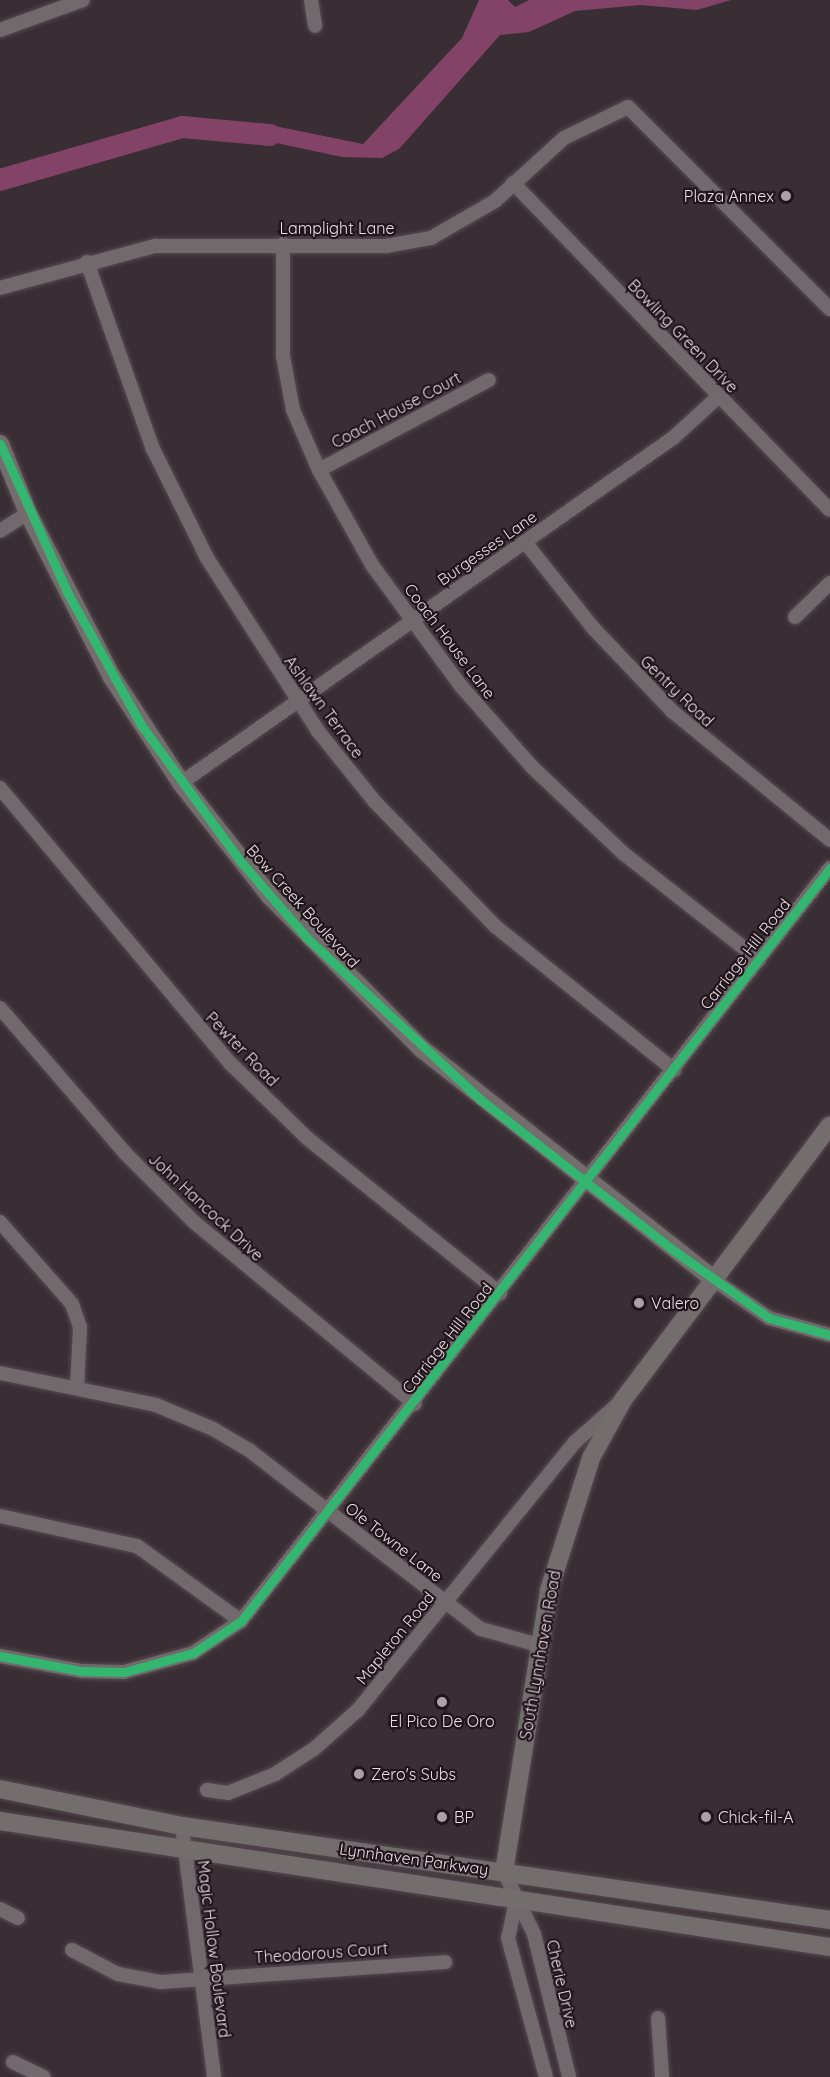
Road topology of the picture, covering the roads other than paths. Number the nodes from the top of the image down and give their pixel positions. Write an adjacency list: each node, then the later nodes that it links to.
1 (83, 0): 4 (street)
2 (311, 0): 3 (street)
3 (315, 26)
4 (0, 30)
5 (513, 183): 6 (street, Lamplight Lane); 9 (street, Lamplight Lane); 11 (street, Bowling Green Drive)
6 (283, 244): 7 (street, Lamplight Lane); 13 (street, Coach House Lane)
7 (87, 262): 8 (street, Lamplight Lane); 21 (street, Ashlawn Terrace)
8 (0, 288)
9 (830, 309)
10 (489, 380): 13 (street, Coach House Court)
11 (719, 396): 14 (street, Bowling Green Drive); 17 (street, Burgesses Lane)
12 (0, 444): 15 (street, Bow Creek Boulevard)
13 (319, 470): 20 (street, Coach House Lane)
14 (830, 510)
15 (28, 513): 16 (street); 22 (street, Bow Creek Boulevard)
16 (0, 531)
17 (525, 542): 20 (street, Burgesses Lane); 24 (street, Gentry Road)
18 (830, 583): 19 (street)
19 (795, 617)
20 (412, 621): 21 (street, Burgesses Lane); 26 (street, Coach House Lane)
21 (298, 701): 22 (street, Burgesses Lane); 28 (street, Ashlawn Terrace)
22 (181, 783): 30 (street, Bow Creek Boulevard)
23 (0, 788): 33 (street, Pewter Road)
24 (830, 840)
25 (830, 868): 26 (street, Carriage Hill Road)
26 (759, 960): 28 (street, Carriage Hill Road)
27 (0, 1008): 38 (street, John Hancock Drive)
28 (674, 1070): 30 (street, Carriage Hill Road)
29 (830, 1125): 32 (street, South Lynnhaven Road)
30 (587, 1182): 32 (street, Bow Creek Boulevard); 33 (street, Carriage Hill Road)
31 (0, 1222): 36 (street)
32 (714, 1280): 34 (street); 37 (street, South Lynnhaven Road)
33 (500, 1293): 38 (street, Carriage Hill Road)
34 (830, 1335)
35 (0, 1373): 36 (street, Ole Towne Lane)
36 (77, 1388): 39 (street, Ole Towne Lane)
37 (623, 1400): 41 (street, Mapleton Road); 43 (street, South Lynnhaven Road)
38 (415, 1404): 39 (street, Carriage Hill Road)
39 (330, 1513): 41 (street, Ole Towne Lane); 42 (street, Carriage Hill Road)
40 (0, 1516): 42 (street)
41 (445, 1603): 43 (street, Ole Towne Lane); 46 (street, Mapleton Road)
42 (241, 1622): 44 (street, Carriage Hill Road)
43 (538, 1645): 50 (street, South Lynnhaven Road)
44 (0, 1656)
45 (0, 1789): 48 (street, Lynnhaven Parkway)
46 (207, 1790)
47 (0, 1821): 49 (street, Lynnhaven Parkway)
48 (182, 1826): 49 (street, Magic Hollow Boulevard); 50 (street, Lynnhaven Parkway)
49 (184, 1852): 51 (street, Lynnhaven Parkway); 58 (street, Magic Hollow Boulevard)
50 (504, 1872): 51 (street, Cherie Drive); 54 (street, Lynnhaven Parkway)
51 (516, 1901): 55 (street, Lynnhaven Parkway); 63 (street); 64 (street, Cherie Drive)
52 (0, 1909): 53 (street)
53 (18, 1918)
54 (830, 1920)
55 (830, 1947)
56 (72, 1950): 58 (street, Theodorous Court)
57 (445, 1962): 58 (street, Theodorous Court)
58 (198, 1978): 62 (street, Magic Hollow Boulevard)
59 (658, 2018): 65 (street)
60 (13, 2062): 61 (street)
61 (44, 2077)
62 (214, 2077)
63 (546, 2077)
64 (569, 2077)
65 (662, 2077)

